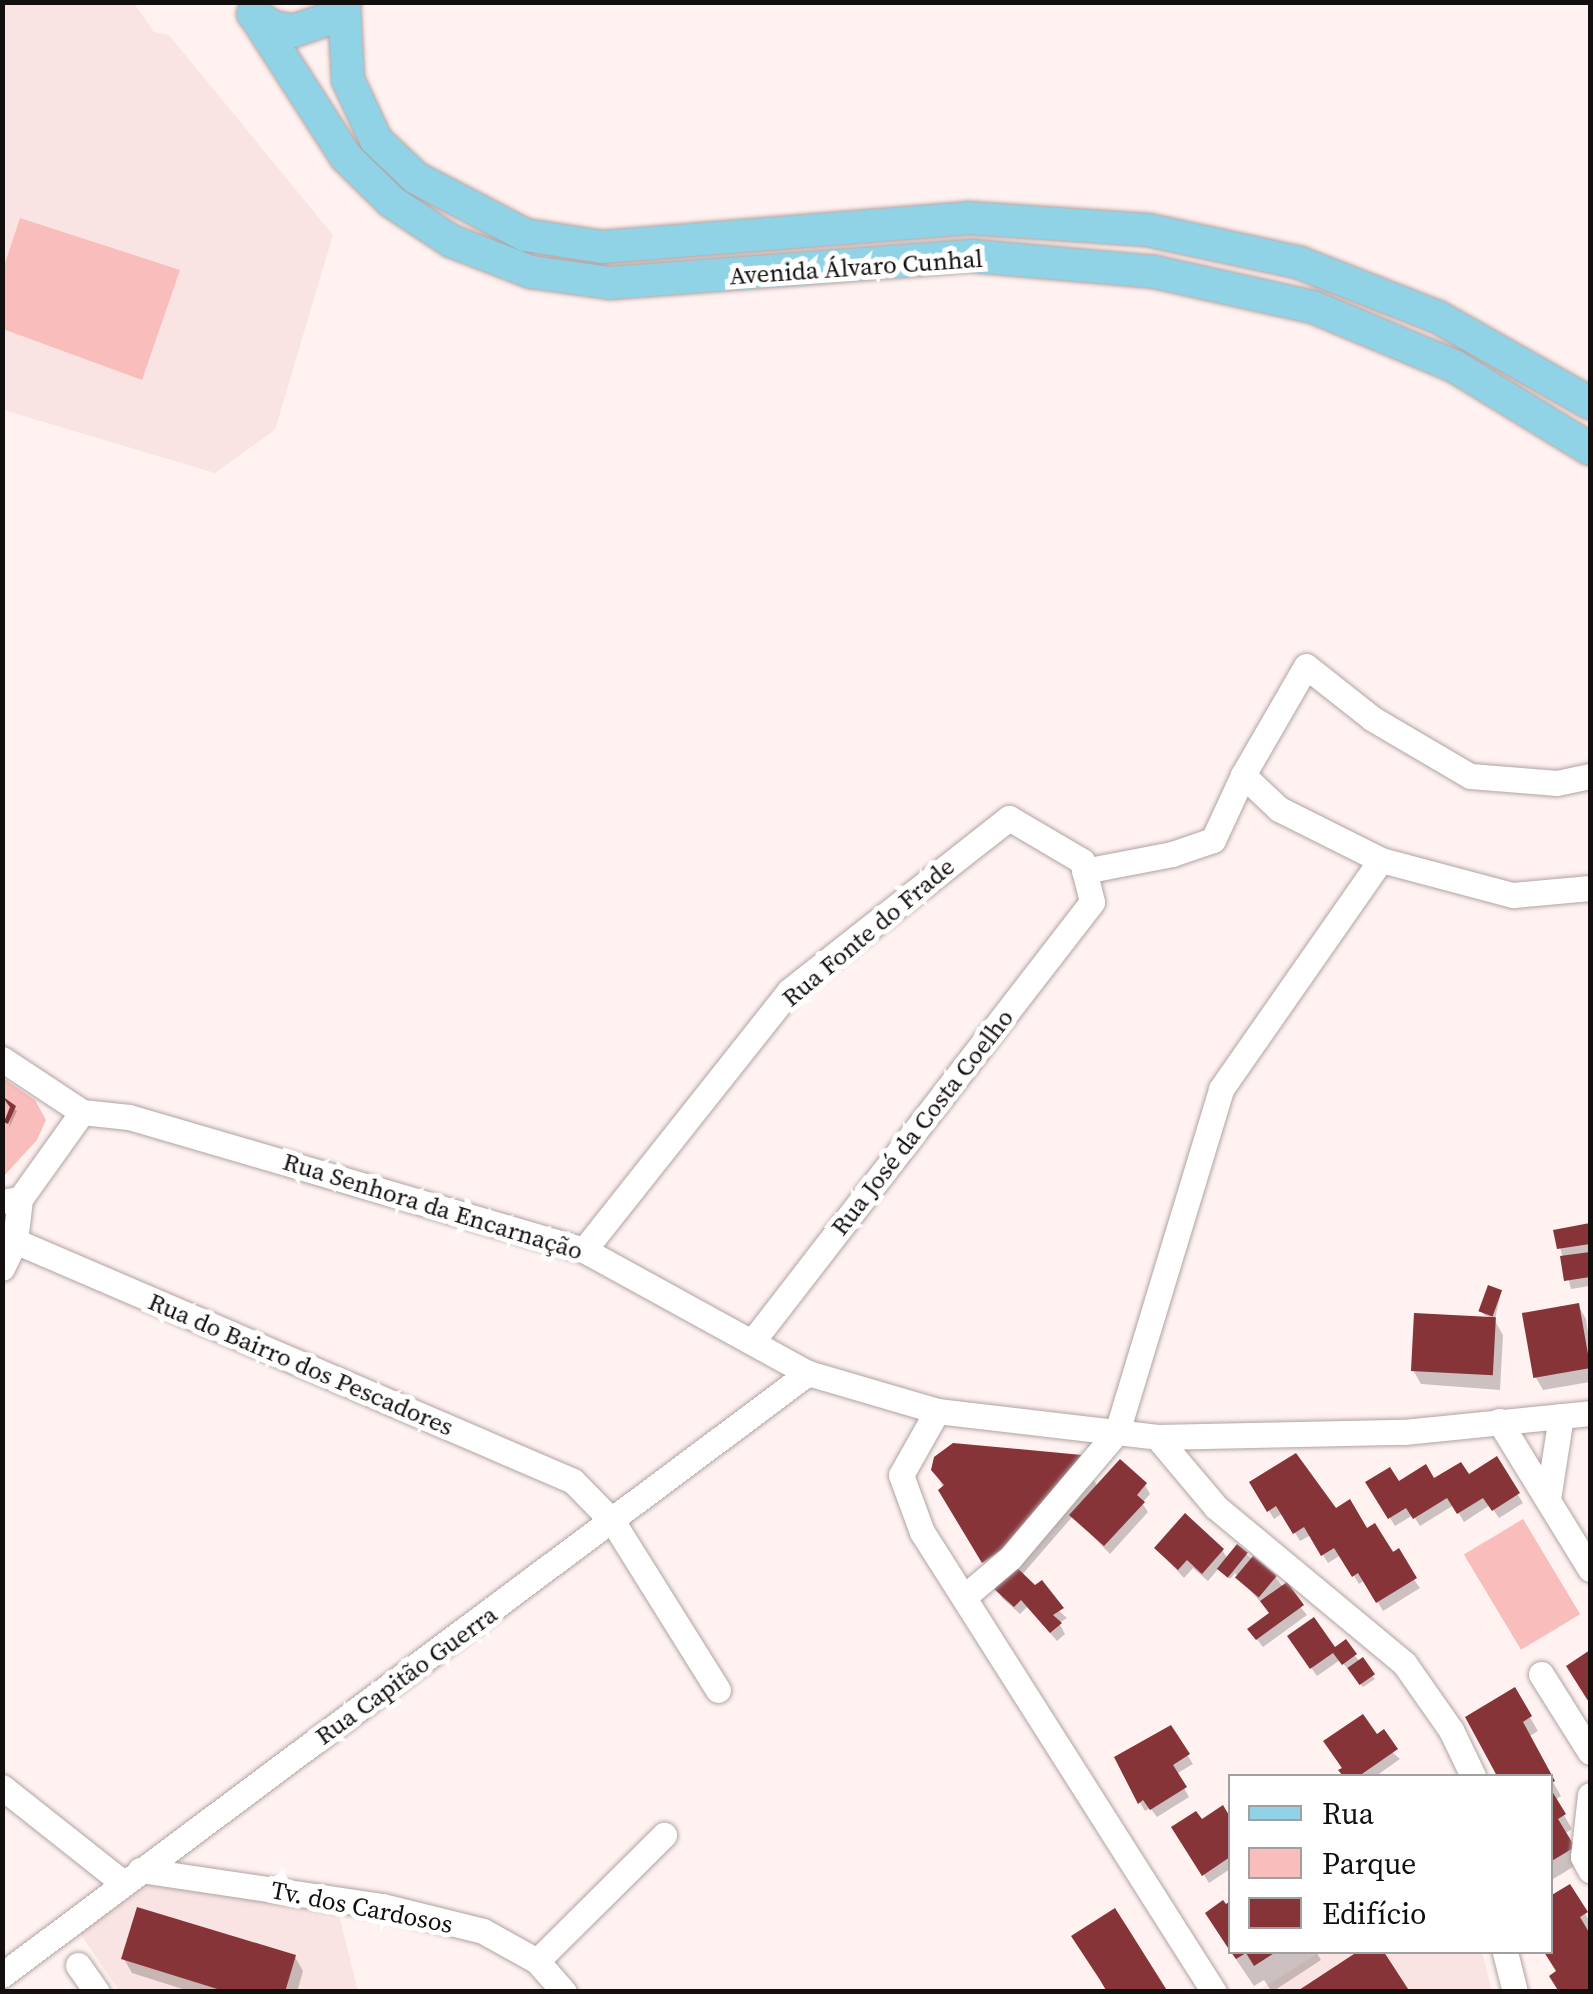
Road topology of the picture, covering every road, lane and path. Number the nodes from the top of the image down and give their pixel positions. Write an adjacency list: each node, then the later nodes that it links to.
1 (344, 3): 2 (main road); 3 (main road, Avenida Álvaro Cunhal)
2 (250, 10): 4 (main road, Avenida Álvaro Cunhal)
3 (1590, 403)
4 (1590, 449)
5 (1244, 775): 6 (street); 7 (street); 8 (street)
6 (1590, 776)
7 (1381, 860): 9 (street); 22 (street)
8 (1084, 871): 14 (street, Rua Fonte do Frade); 16 (street, Rua José da Costa Coelho)
9 (1590, 888)
10 (2, 1059): 11 (street)
11 (82, 1112): 12 (street); 14 (street, Rua Senhora da Encarnação)
12 (11, 1200): 13 (street)
13 (15, 1242): 15 (street); 25 (street, Rua do Bairro dos Pescadores)
14 (584, 1250): 16 (street, Rua Senhora da Encarnação)
15 (2, 1268)
16 (752, 1342): 17 (street, Rua Senhora da Encarnação)
17 (808, 1373): 18 (street, Rua Senhora da Encarnação); 25 (street, Rua Capitão Guerra)
18 (937, 1411): 22 (street, Rua Senhora da Encarnação); 27 (street)
19 (1590, 1413): 20 (street, Rua Senhora da Encarnação)
20 (1561, 1416): 21 (street, Rua Senhora da Encarnação); 24 (street)
21 (1500, 1420): 23 (street, Rua Senhora da Encarnação); 24 (street)
22 (1118, 1432): 23 (street, Rua Senhora da Encarnação); 27 (street)
23 (1158, 1437): 31 (street)
24 (1548, 1500): 26 (street)
25 (614, 1522): 29 (street, Rua do Bairro dos Pescadores); 36 (street, Rua Capitão Guerra)
26 (1590, 1569)
27 (964, 1596): 43 (street)
28 (1541, 1674): 30 (street)
29 (718, 1690)
30 (1590, 1752)
31 (1471, 1774)
32 (2, 1787): 36 (street)
33 (1590, 1795): 35 (street)
34 (664, 1834): 38 (street)
35 (1590, 1870)
36 (132, 1877): 38 (street, Tv. dos Cardosos); 40 (street, Rua Capitão Guerra)
37 (1505, 1954): 44 (street)
38 (537, 1961): 42 (street, Tv. dos Cardosos)
39 (78, 1965): 41 (street)
40 (2, 1975)
41 (97, 1992)
42 (564, 1992)
43 (1214, 1992)
44 (1514, 1992)

